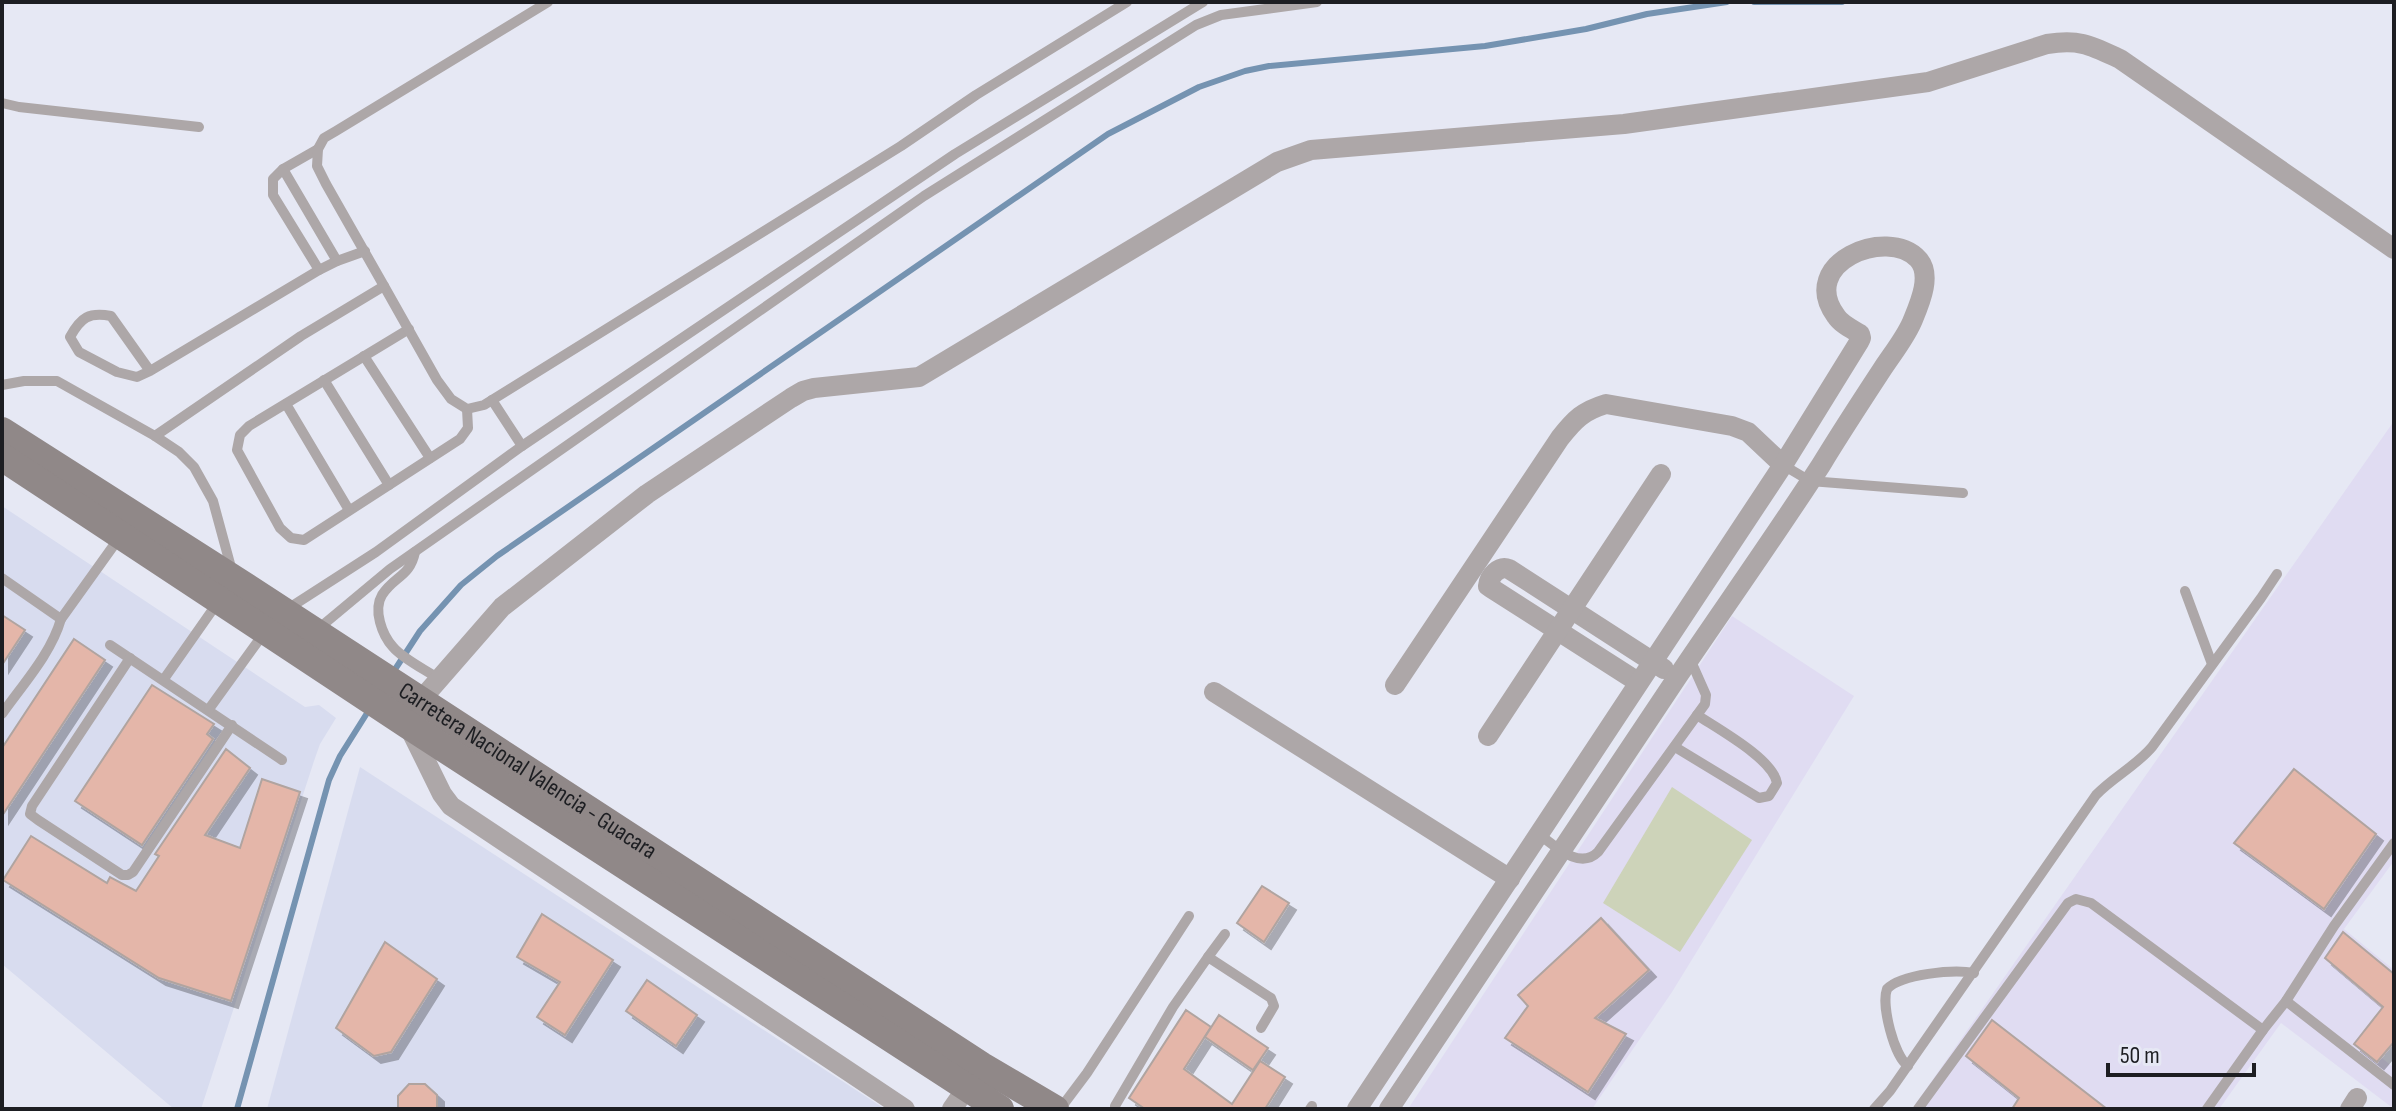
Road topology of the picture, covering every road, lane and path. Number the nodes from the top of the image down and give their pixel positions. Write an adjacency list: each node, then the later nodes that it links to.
1 (548, 2): 7 (lane)
2 (1127, 2): 19 (lane)
3 (1203, 2): 24 (lane)
4 (1317, 2): 34 (lane)
5 (2, 103): 6 (lane)
6 (199, 127)
7 (318, 149): 8 (lane); 10 (lane)
8 (283, 169): 11 (lane); 12 (lane)
9 (2394, 249): 51 (street)
10 (365, 251): 11 (lane); 13 (lane)
11 (337, 261): 12 (lane)
12 (319, 270): 16 (lane)
13 (384, 286): 14 (lane); 23 (lane)
14 (409, 329): 15 (lane); 21 (lane)
15 (364, 356): 17 (lane); 26 (lane)
16 (150, 371): 16 (lane)
17 (324, 380): 20 (lane); 30 (lane)
18 (2, 385): 23 (lane)
19 (492, 400): 21 (lane); 24 (lane)
20 (286, 404): 32 (lane); 32 (lane)
21 (467, 409): 26 (lane)
22 (2, 431): 37 (main road, Carretera Nacional Valencia - Guacara)
23 (155, 436): 37 (lane)
24 (522, 446): 41 (lane)
25 (2, 457): 33 (main road, Carretera Nacional Valencia - Guacara)
26 (430, 458): 30 (lane)
27 (1783, 465): 29 (lane); 29 (street); 47 (street); 54 (street)
28 (1661, 474): 39 (street)
29 (1810, 481): 31 (lane); 46 (street)
30 (389, 485): 32 (lane)
31 (1963, 493)
32 (349, 510)
33 (120, 536): 37 (main road, Carretera Nacional Valencia - Guacara); 40 (lane)
34 (415, 552): 43 (lane); 51 (lane)
35 (2277, 574): 48 (lane)
36 (2, 578): 40 (lane)
37 (227, 590): 41 (main road, Carretera Nacional Valencia - Guacara); 50 (lane)
38 (2185, 591): 48 (lane)
39 (1572, 608): 42 (street); 42 (street); 47 (street)
40 (61, 619): 58 (lane)
41 (275, 622): 43 (main road, Carretera Nacional Valencia - Guacara); 53 (main road, Carretera Nacional Valencia - Guacara); 57 (lane)
42 (1558, 631): 52 (street); 61 (street)
43 (314, 633): 53 (main road, Carretera Nacional Valencia - Guacara)
44 (110, 645): 45 (lane)
45 (130, 658): 50 (lane); 60 (lane)
46 (1690, 659): 49 (street); 59 (lane)
47 (1653, 661): 49 (street); 52 (street)
48 (2212, 664): 71 (lane)
49 (1677, 677): 66 (street)
50 (164, 679): 57 (lane)
51 (439, 679): 56 (street)
52 (1638, 682): 64 (street)
53 (368, 683): 56 (main road, Carretera Nacional Valencia - Guacara)
54 (1395, 685)
55 (1214, 692): 67 (street)
56 (403, 706): 77 (main road, Carretera Nacional Valencia - Guacara); 79 (street)
57 (209, 709): 60 (lane)
58 (2, 714)
59 (1697, 715): 62 (lane); 62 (lane)
60 (232, 725): 63 (lane)
61 (1488, 736)
62 (1675, 747): 66 (lane)
63 (282, 760)
64 (1540, 835): 66 (lane); 67 (street)
65 (2394, 843): 72 (lane)
66 (1562, 851): 83 (street)
67 (1510, 879): 82 (street)
68 (1189, 916): 81 (lane)
69 (1225, 934): 70 (lane)
70 (1208, 957): 73 (lane); 78 (lane)
71 (1974, 973): 75 (lane); 75 (lane)
72 (2286, 1001): 74 (lane); 76 (lane)
73 (1261, 1028)
74 (2263, 1030): 85 (lane); 86 (lane)
75 (1908, 1066): 84 (lane)
76 (2394, 1085)
77 (967, 1088): 80 (main road, Carretera Nacional Valencia - Guacara); 81 (main road, Carretera Nacional Valencia - Guacara)
78 (1115, 1108)
79 (905, 1109)
80 (1000, 1109)
81 (1058, 1109)
82 (1357, 1109)
83 (1389, 1109)
84 (1874, 1109)
85 (1918, 1109)
86 (2207, 1109)

